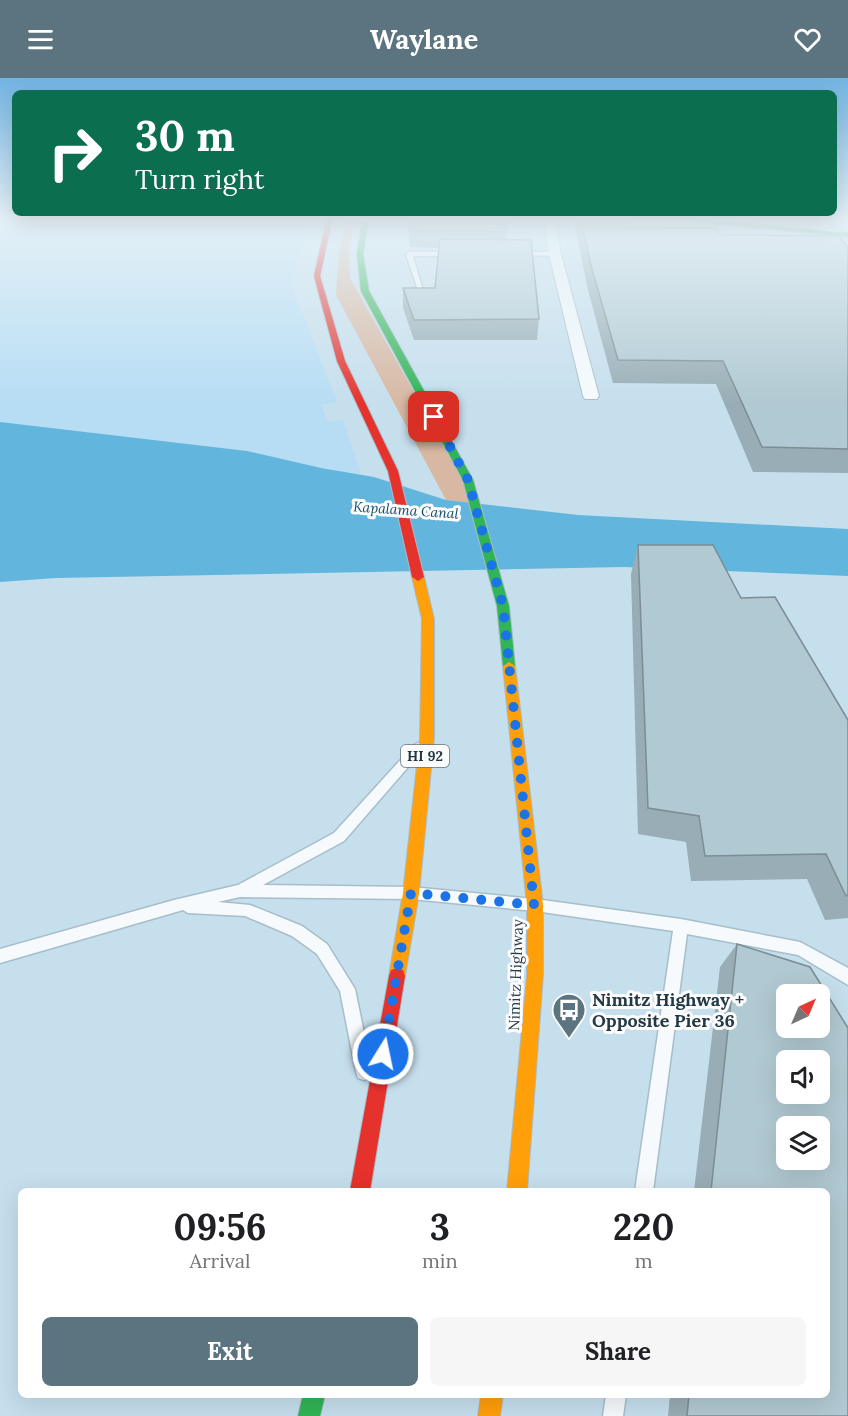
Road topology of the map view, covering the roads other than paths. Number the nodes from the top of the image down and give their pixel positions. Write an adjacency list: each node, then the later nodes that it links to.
1 (317, 279): 7 (main road, HI 92)
2 (362, 279): 10 (main road, Nimitz Highway)
3 (417, 279): 5 (lane)
4 (561, 279): 6 (street)
5 (424, 300)
6 (591, 396)
7 (427, 738): 8 (lane); 9 (main road, HI 92)
8 (240, 891): 9 (lane); 11 (lane)
9 (411, 893): 10 (lane); 16 (main road, HI 92)
10 (534, 905): 12 (lane); 17 (main road, Nimitz Highway)
11 (174, 906): 13 (lane); 15 (lane)
12 (681, 926): 14 (lane); 18 (lane)
13 (0, 956)
14 (848, 978)
15 (358, 1188)
16 (359, 1188)
17 (517, 1188)
18 (644, 1188)
19 (313, 1398): 22 (main road)
20 (492, 1398): 23 (main road)
21 (616, 1398): 24 (lane)
22 (309, 1416)
23 (489, 1416)
24 (613, 1416)

